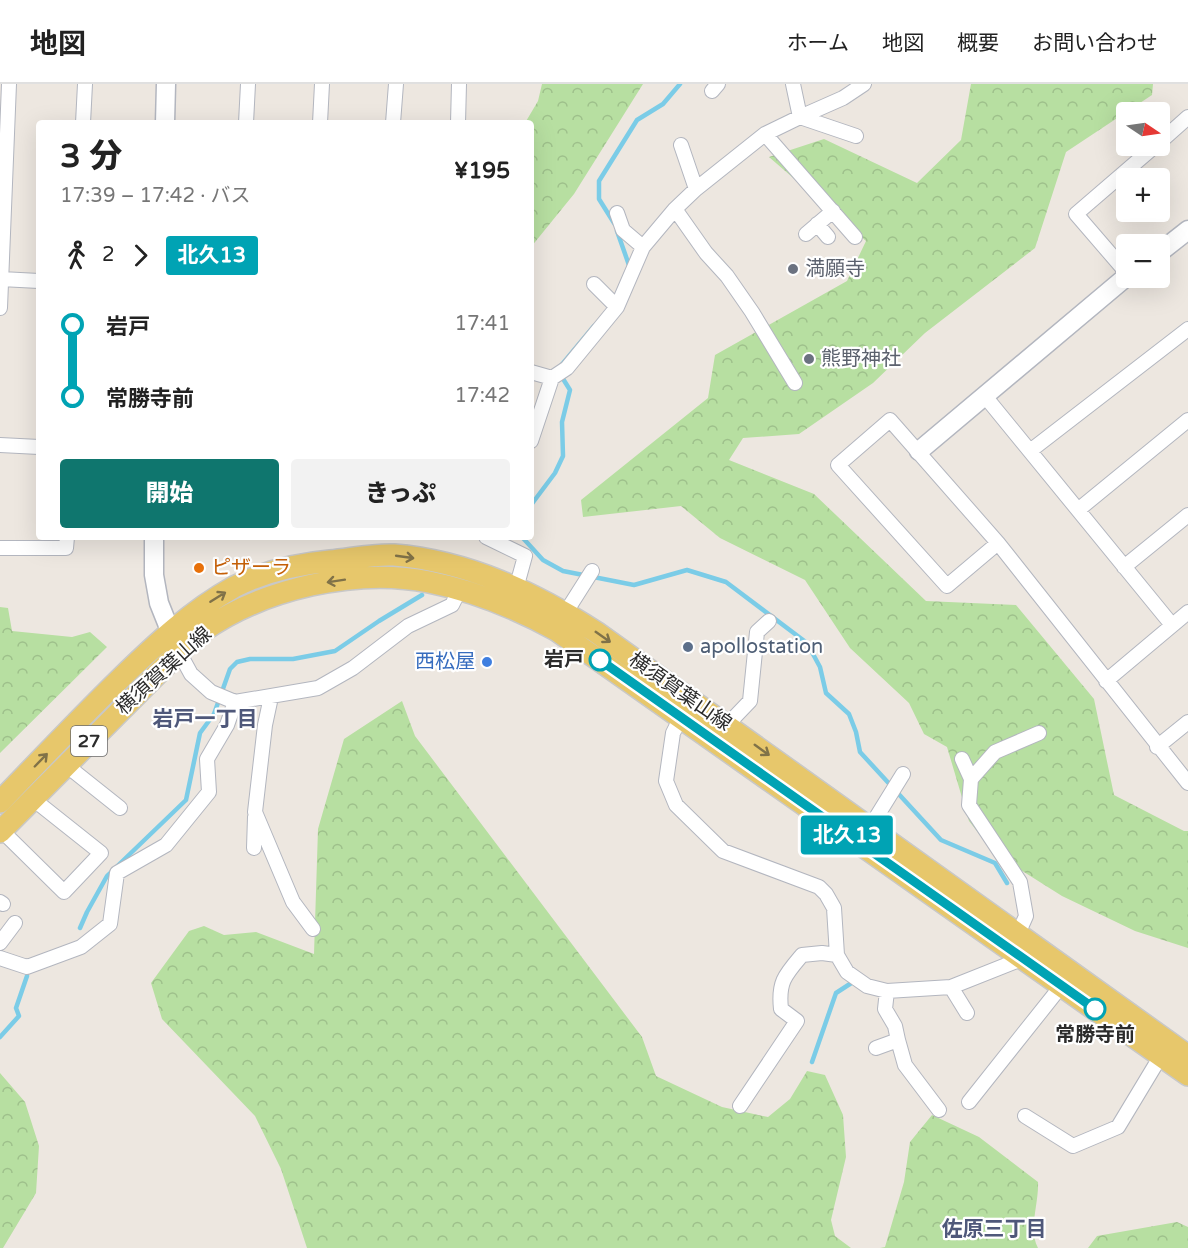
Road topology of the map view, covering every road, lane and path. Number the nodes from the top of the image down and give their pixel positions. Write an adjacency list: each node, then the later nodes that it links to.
1 (9, 84): 26 (street)
2 (85, 84): 12 (street)
3 (166, 84): 13 (street)
4 (248, 84): 14 (street)
5 (322, 84): 15 (street)
6 (396, 84): 16 (street)
7 (459, 84): 17 (street)
8 (793, 84): 10 (street)
9 (864, 84): 10 (street)
10 (800, 117): 19 (street); 20 (street)
11 (1188, 117): 18 (street)
12 (83, 120)
13 (165, 120)
14 (246, 120)
15 (320, 120)
16 (393, 120)
17 (458, 120)
18 (1170, 132)
19 (765, 134): 23 (street); 25 (street)
20 (855, 136)
21 (681, 145): 23 (street)
22 (1143, 156): 35 (street)
23 (696, 189): 24 (street)
24 (675, 209): 34 (street); 45 (street)
25 (832, 211): 28 (street); 32 (street)
26 (2, 213): 36 (street)
27 (617, 213): 34 (street)
28 (818, 224): 30 (street); 31 (street)
29 (1188, 230): 33 (street)
30 (806, 234)
31 (828, 237)
32 (855, 237)
33 (1170, 244)
34 (643, 247): 40 (street)
35 (1116, 260)
36 (1, 279): 37 (street); 41 (street)
37 (36, 280)
38 (594, 285): 40 (street)
39 (1116, 285): 46 (street)
40 (617, 307): 44 (street)
41 (0, 308)
42 (1188, 329): 52 (street)
43 (534, 373): 44 (street)
44 (552, 378): 48 (street)
45 (795, 383)
46 (984, 395): 51 (street); 52 (street)
47 (1188, 420): 53 (street)
48 (534, 432)
49 (0, 445): 50 (street)
50 (36, 447)
51 (919, 452): 58 (street); 58 (street)
52 (1030, 452): 53 (street)
53 (1078, 510): 60 (street)
54 (1188, 515): 60 (street)
55 (67, 540): 59 (street)
56 (154, 540): 68 (street)
57 (492, 540): 63 (street)
58 (998, 543): 70 (street)
59 (0, 548)
60 (1124, 567): 67 (street)
61 (592, 572): 64 (street)
62 (460, 589): 63 (main road, 横須賀葉山線 / 27); 69 (main road, 横須賀葉山線 / 27, one-way to 69); 71 (street)
63 (513, 597): 64 (main road, 横須賀葉山線 / 27); 68 (main road, 横須賀葉山線 / 27, one-way to 63); 73 (main road, 横須賀葉山線 / 27)
64 (566, 612): 75 (main road, 横須賀葉山線 / 27, one-way to 75)
65 (1188, 612): 67 (street)
66 (769, 621): 75 (street)
67 (1172, 626): 70 (street)
68 (170, 631): 69 (street); 84 (main road, 横須賀葉山線 / 27, one-way to 68)
69 (179, 652): 72 (street); 79 (main road, 横須賀葉山線 / 27)
70 (1106, 681): 77 (street)
71 (271, 697): 72 (street); 86 (street)
72 (235, 702): 95 (street)
73 (681, 717): 94 (street); 96 (main road, 横須賀葉山線 / 27)
74 (1188, 722): 77 (street)
75 (727, 725): 87 (main road, 横須賀葉山線 / 27, one-way to 87)
76 (1039, 733): 81 (street)
77 (1157, 747): 82 (street)
78 (962, 759): 81 (street)
79 (66, 765): 83 (main road, 横須賀葉山線 / 27); 85 (street)
80 (903, 774): 87 (street)
81 (971, 779): 92 (street)
82 (1188, 783)
83 (33, 799): 88 (main road, 横須賀葉山線 / 27); 88 (street)
84 (0, 802)
85 (120, 808)
86 (255, 812): 89 (street); 91 (street)
87 (869, 829): 92 (main road, 横須賀葉山線 / 27)
88 (1, 831)
89 (254, 848)
90 (15, 923): 93 (street)
91 (313, 929)
92 (1018, 934): 103 (main road, 横須賀葉山線 / 27)
93 (0, 943)
94 (837, 955): 99 (street); 107 (street)
95 (0, 958)
96 (1023, 958): 97 (main road, 横須賀葉山線 / 27); 98 (street)
97 (1062, 985): 103 (main road, 横須賀葉山線 / 27); 106 (street)
98 (951, 987): 99 (street); 100 (street)
99 (887, 991): 101 (street)
100 (967, 1014)
101 (898, 1040): 102 (street); 108 (street)
102 (876, 1048)
103 (1165, 1049): 104 (main road, 横須賀葉山線 / 27); 105 (main road, 横須賀葉山線 / 27); 109 (street)
104 (1188, 1056)
105 (1188, 1075)
106 (969, 1102)
107 (740, 1106)
108 (939, 1110)
109 (1025, 1116)

